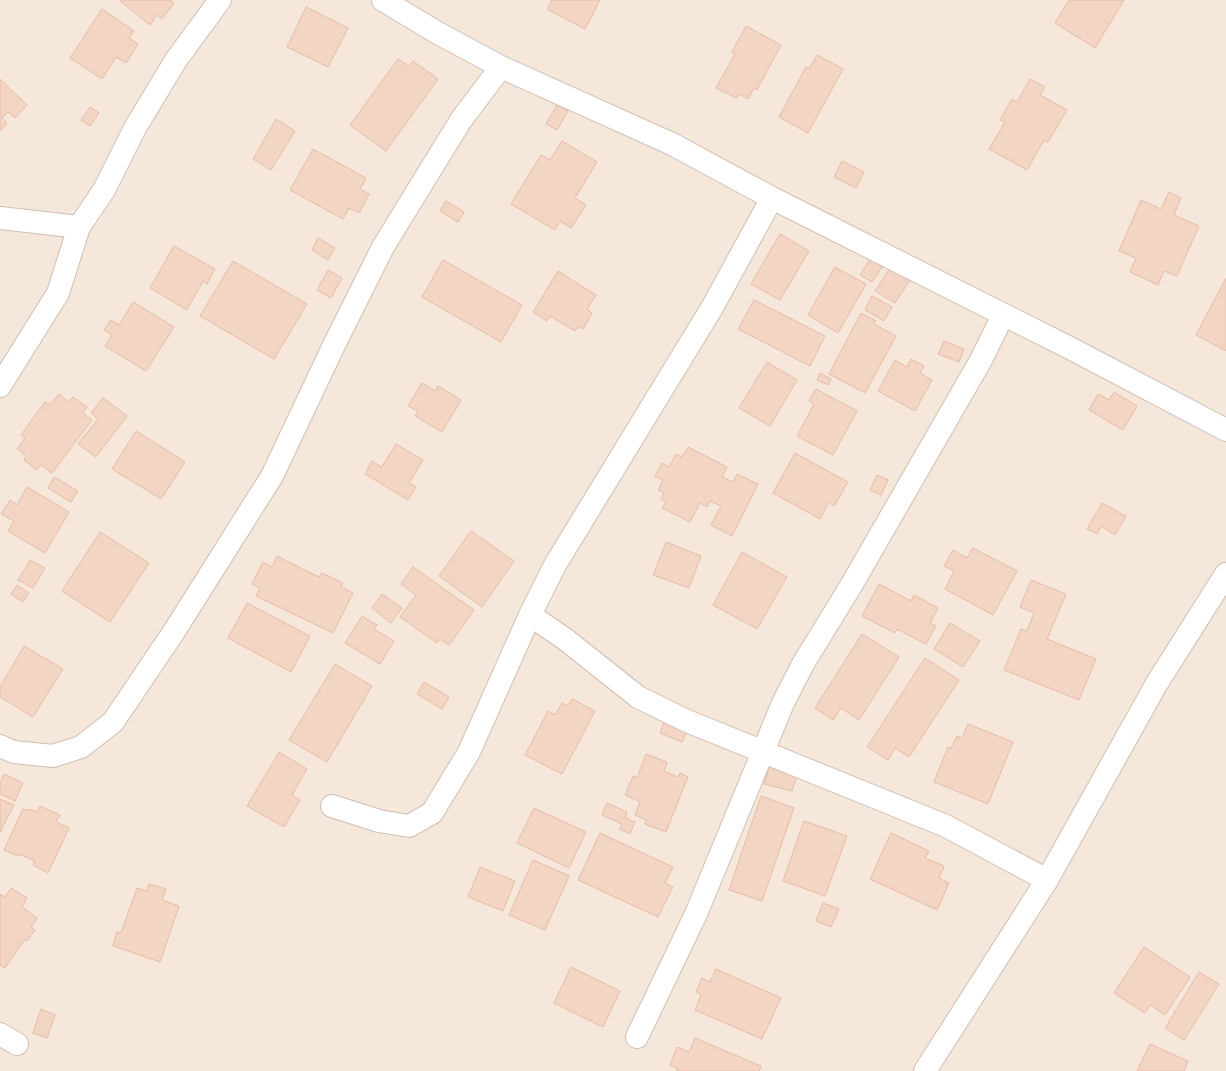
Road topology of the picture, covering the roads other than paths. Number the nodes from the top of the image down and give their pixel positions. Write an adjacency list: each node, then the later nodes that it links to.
1 (220, 0): 6 (street)
2 (383, 0): 3 (street)
3 (501, 67): 4 (street); 12 (street)
4 (772, 198): 7 (street); 11 (street)
5 (0, 218): 6 (street)
6 (79, 227): 8 (street)
7 (1003, 315): 9 (street); 13 (street)
8 (0, 386)
9 (1226, 430)
10 (1226, 574): 15 (street)
11 (530, 615): 13 (street); 14 (street)
12 (0, 746)
13 (764, 751): 15 (street); 16 (street)
14 (332, 806)
15 (1047, 880): 17 (street)
16 (637, 1037)
17 (925, 1071)

